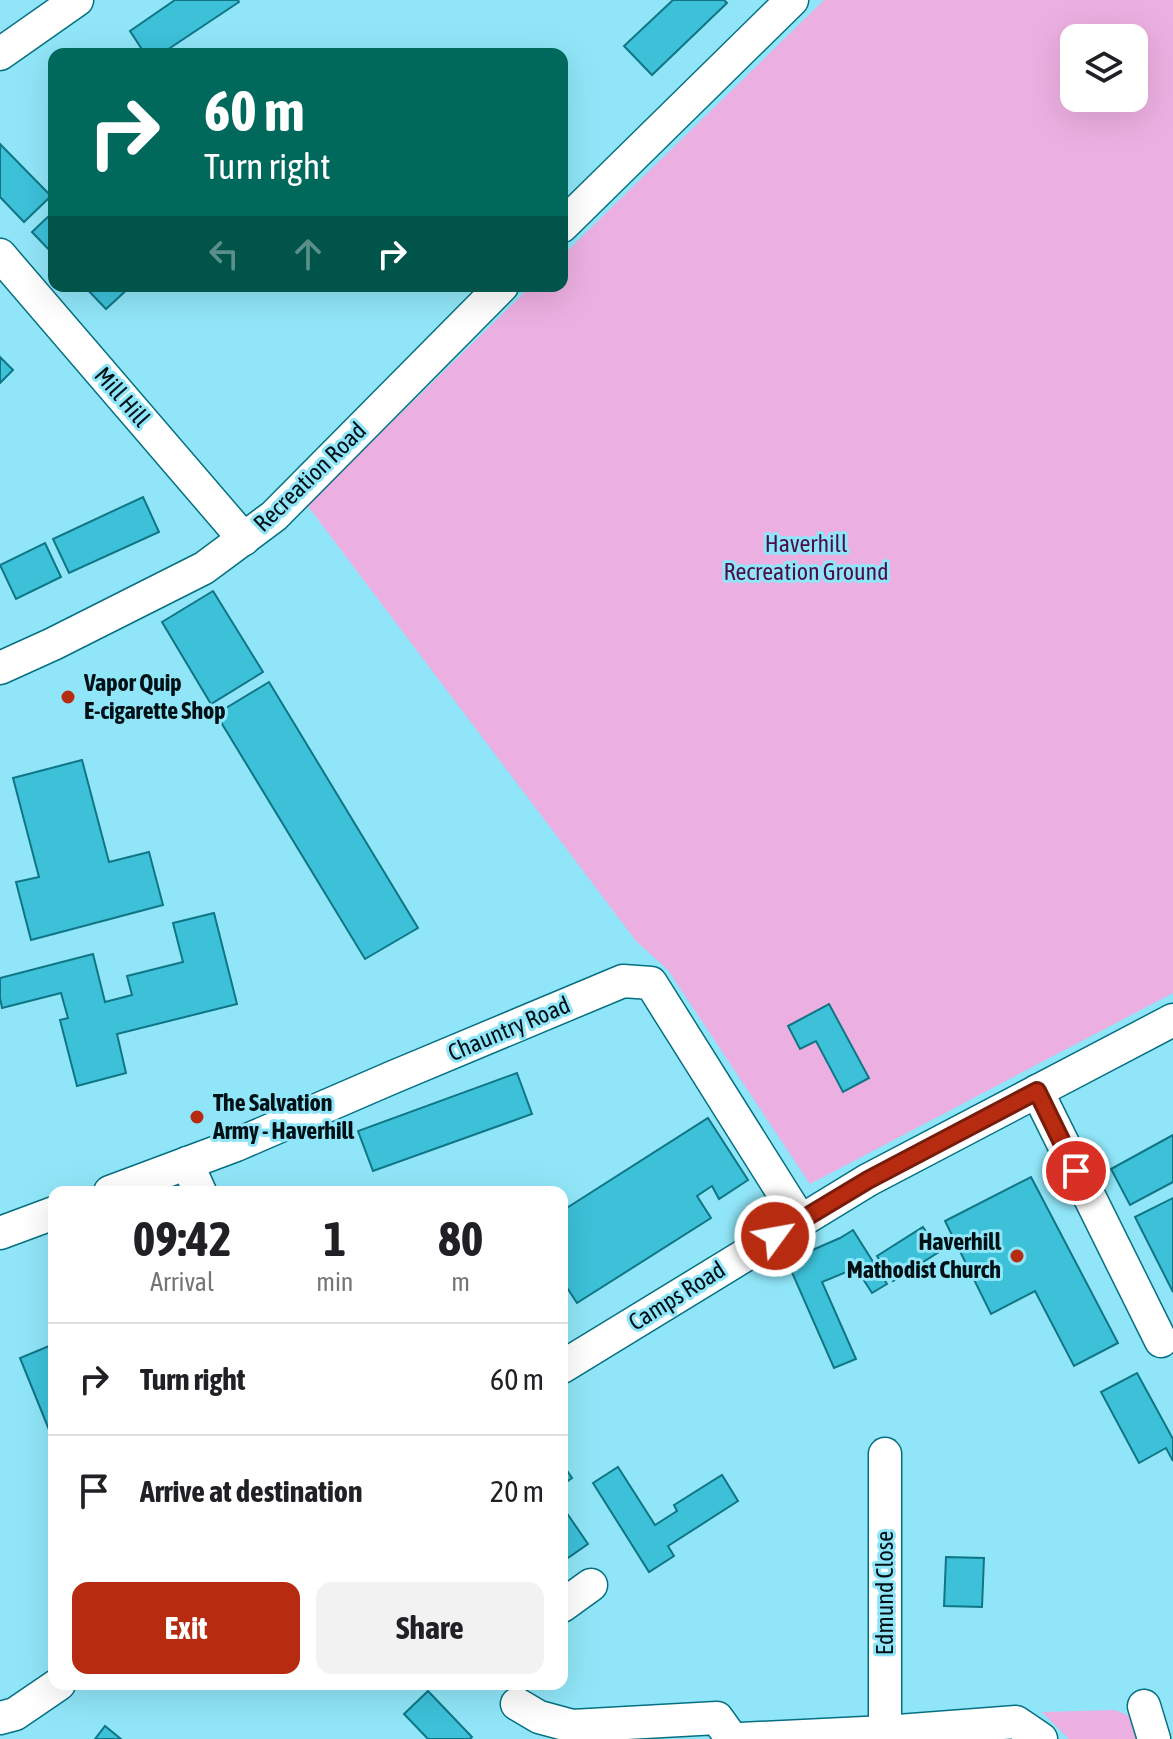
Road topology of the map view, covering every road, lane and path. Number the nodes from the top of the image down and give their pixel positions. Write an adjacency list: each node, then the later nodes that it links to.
1 (77, 0): 3 (street)
2 (792, 0): 4 (street)
3 (0, 54)
4 (568, 220)
5 (0, 255): 7 (street, Mill Hill)
6 (496, 292): 7 (street, Recreation Road)
7 (244, 539): 8 (street, Recreation Road)
8 (0, 668)
9 (1173, 1020): 10 (street, Camps Road)
10 (1037, 1091): 15 (street, Camps Road); 17 (street)
11 (187, 1163): 12 (street, Chauntry Road); 13 (street); 15 (street, Chauntry Road)
12 (126, 1186)
13 (197, 1186)
14 (48, 1215): 16 (street)
15 (800, 1220): 18 (street, Camps Road)
16 (0, 1233)
17 (1161, 1341)
18 (568, 1363)
19 (885, 1454): 26 (street, Edmund Close)
20 (591, 1585): 21 (street)
21 (568, 1602)
22 (50, 1690): 25 (street)
23 (517, 1704): 27 (street)
24 (1144, 1706): 30 (street)
25 (0, 1718)
26 (885, 1732): 28 (street); 29 (street)
27 (732, 1739)
28 (740, 1739)
29 (1041, 1739)
30 (1154, 1739)

